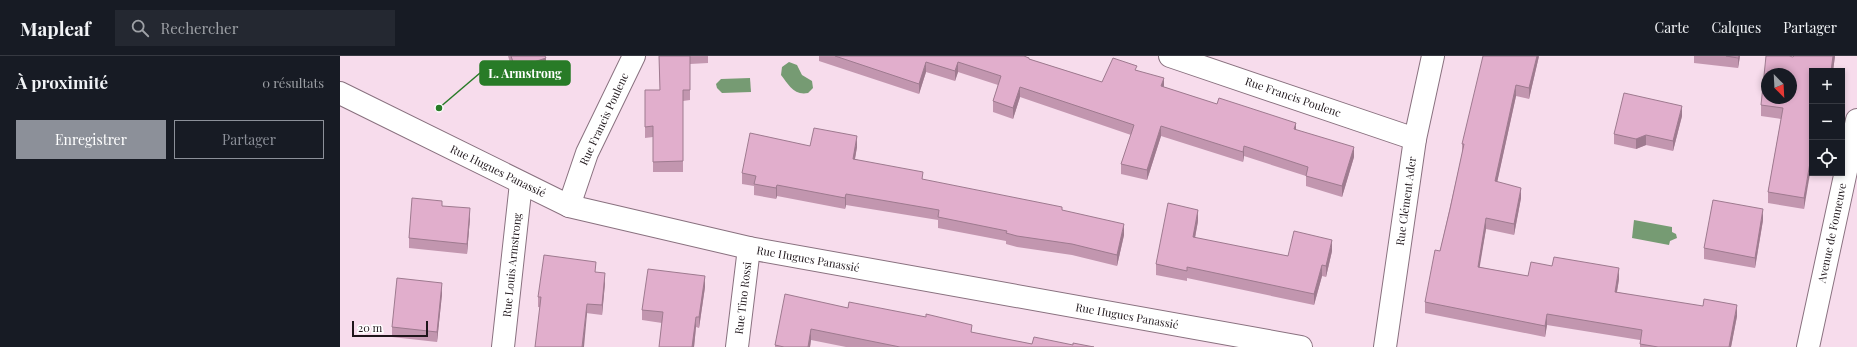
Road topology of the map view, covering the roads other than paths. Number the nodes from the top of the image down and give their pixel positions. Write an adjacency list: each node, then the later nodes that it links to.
1 (634, 56): 8 (street, Rue Francis Poulenc)
2 (1170, 56): 6 (street, Rue Francis Poulenc)
3 (1433, 56): 6 (street, Rue Clément Ader)
4 (340, 93): 7 (street, Rue Hugues Panassié)
5 (1857, 120): 14 (street, Avenue de Fonneuve)
6 (1415, 138): 13 (street, Rue Clément Ader)
7 (521, 183): 8 (street, Rue Hugues Panassié); 10 (street, Rue Louis Armstrong)
8 (568, 206): 9 (street, Rue Hugues Panassié)
9 (750, 248): 11 (street, Rue Tino Rossi); 12 (street, Rue Hugues Panassié)
10 (504, 347)
11 (738, 347)
12 (1301, 347)
13 (1384, 347)
14 (1808, 347)

